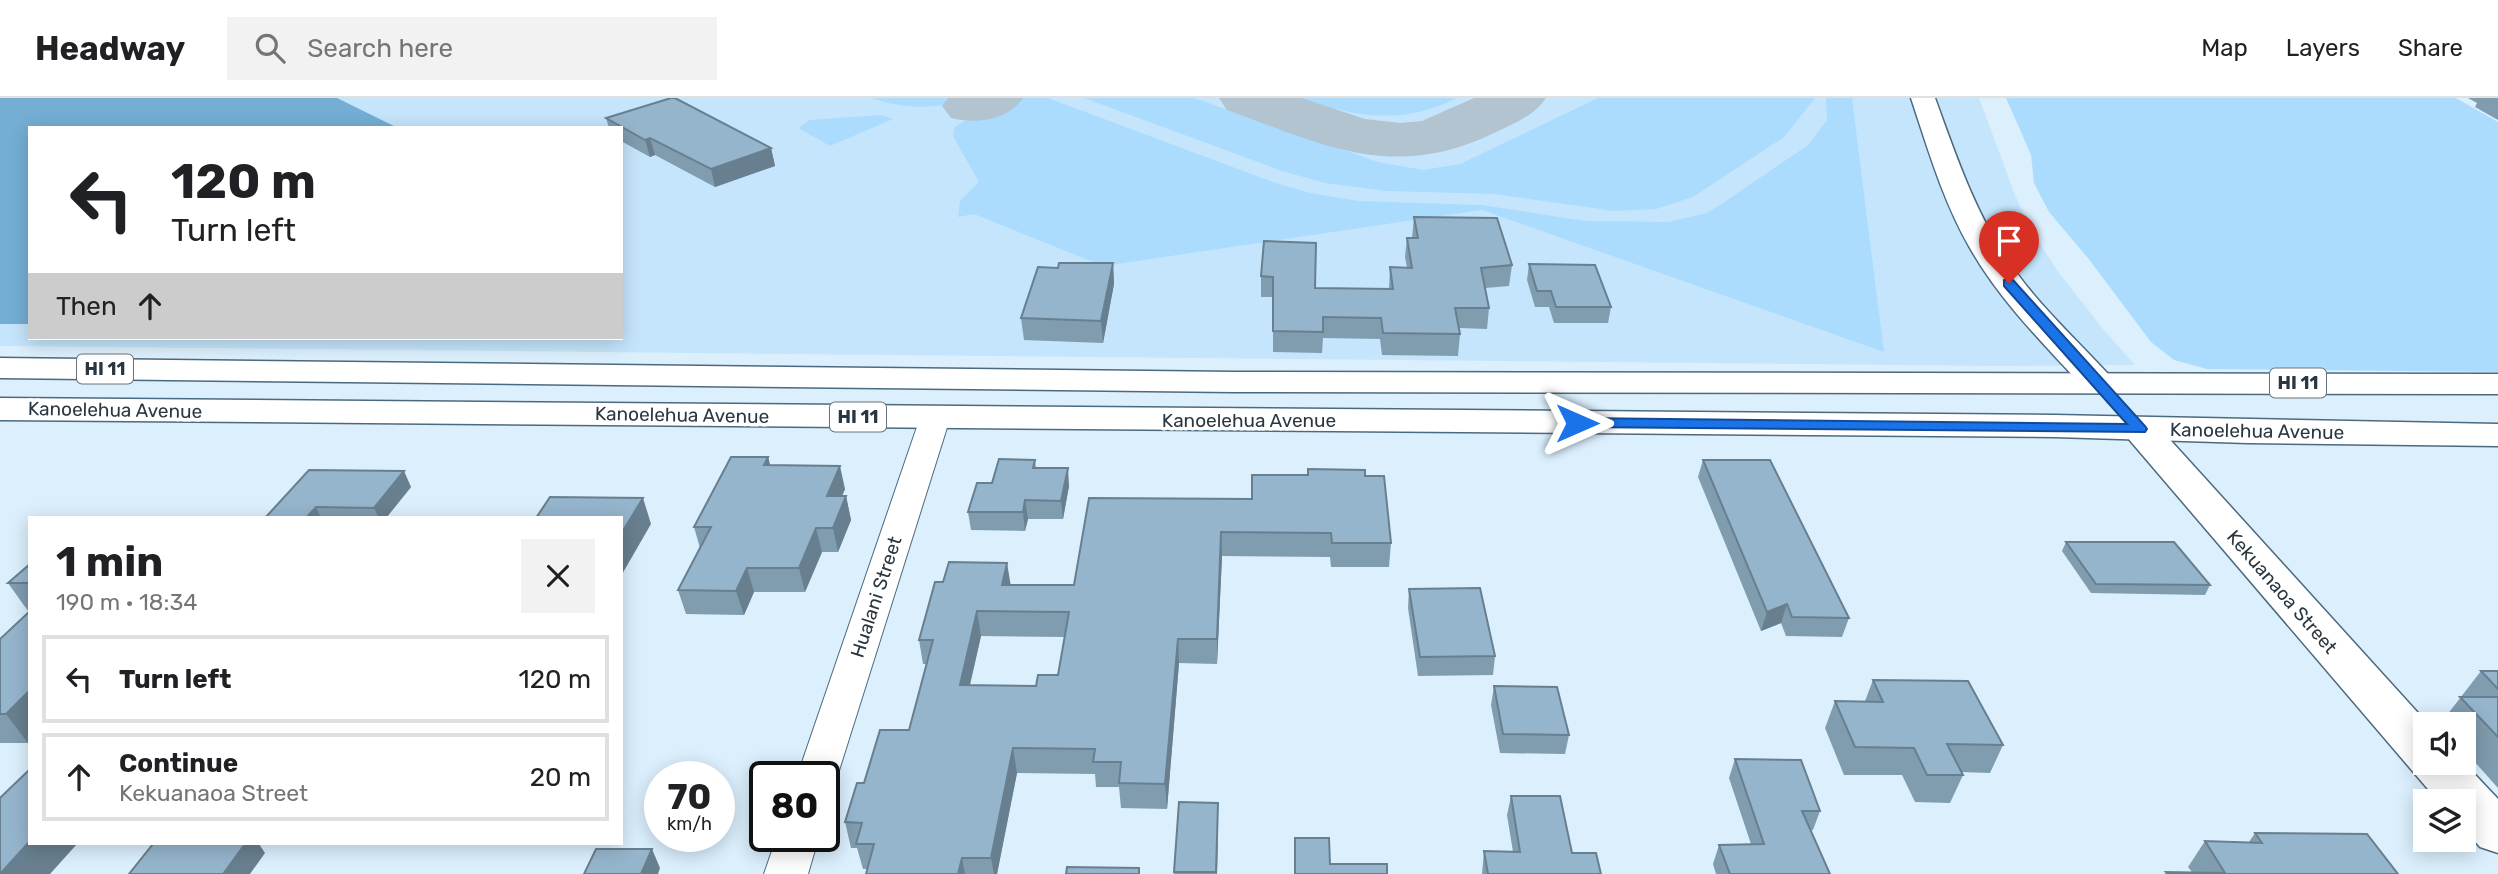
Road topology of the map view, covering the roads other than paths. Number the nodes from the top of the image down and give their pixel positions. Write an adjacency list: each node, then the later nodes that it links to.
1 (1923, 98): 3 (main road)
2 (0, 368): 3 (main road, Kanoelehua Avenue / HI 11)
3 (2097, 383): 4 (main road, Kanoelehua Avenue / HI 11); 7 (main road, Kekuanaoa Street)
4 (2498, 384)
5 (0, 409): 6 (main road, Kanoelehua Avenue / HI 11)
6 (935, 418): 7 (main road, Kanoelehua Avenue / HI 11); 10 (street, Hualani Street)
7 (2140, 429): 8 (main road, Kanoelehua Avenue / HI 11); 9 (main road, Kekuanaoa Street)
8 (2498, 435)
9 (2413, 739)
10 (822, 761)
11 (2445, 775): 12 (main road)
12 (2498, 833)
13 (793, 852): 14 (street)
14 (786, 874)

